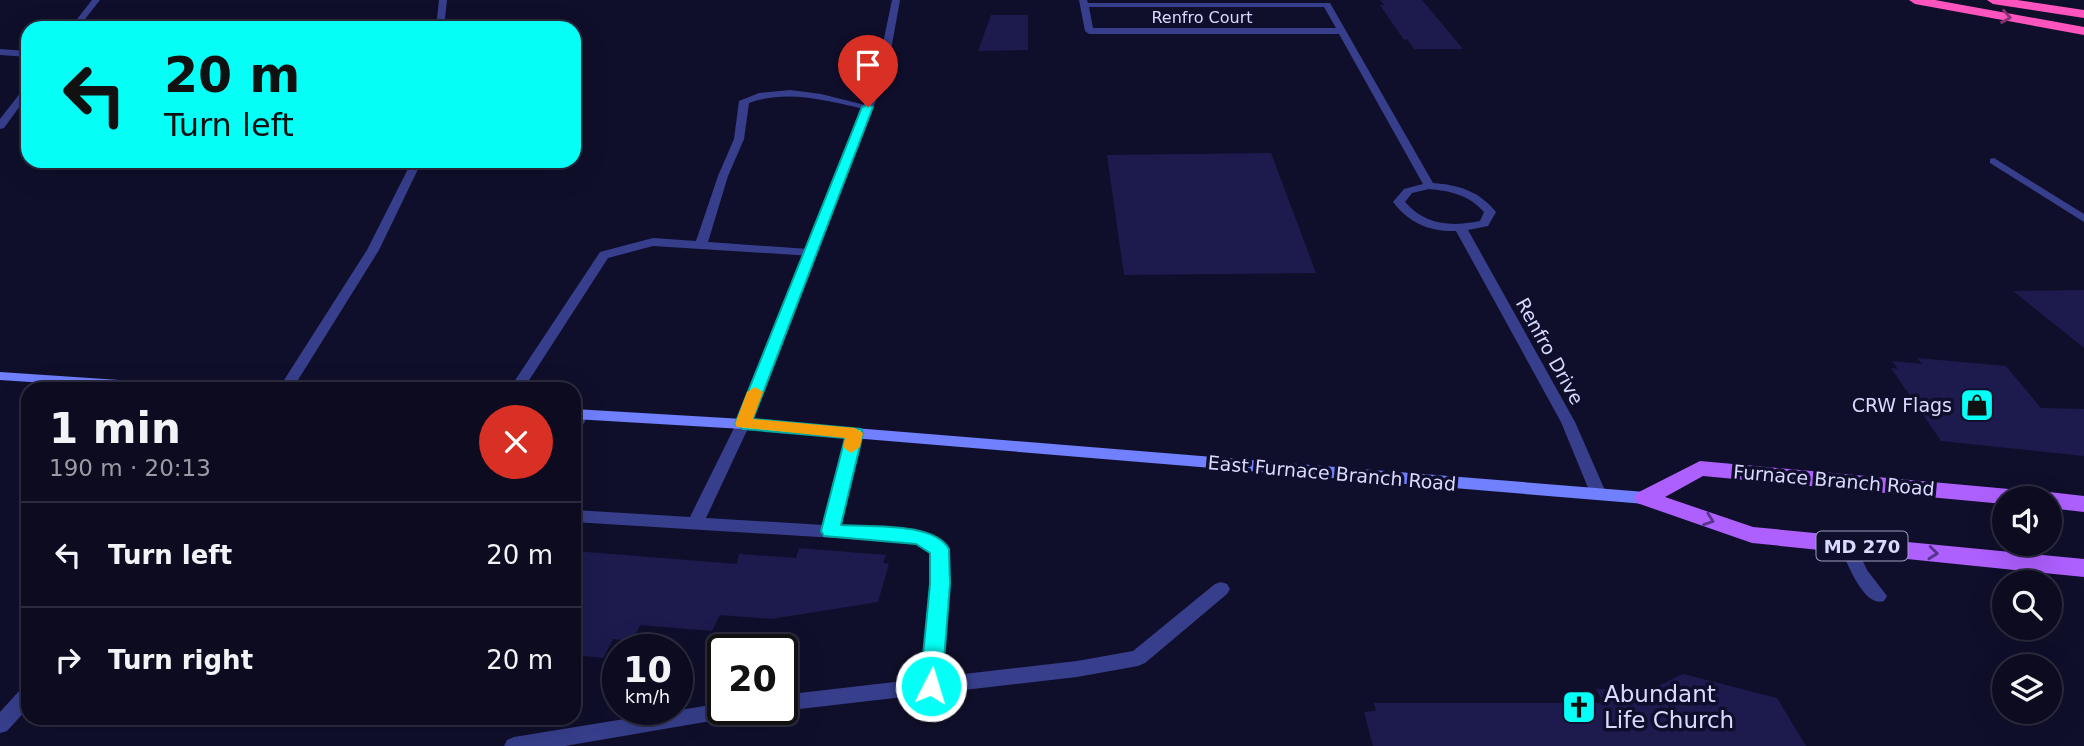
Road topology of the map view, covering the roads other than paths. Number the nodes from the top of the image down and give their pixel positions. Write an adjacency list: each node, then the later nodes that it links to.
1 (96, 0): 8 (street)
2 (443, 0): 9 (street)
3 (897, 0): 15 (street)
4 (1915, 0): 11 (highway, one-way to 11)
5 (1993, 0): 7 (highway)
6 (1084, 3): 10 (street, Renfro Court); 10 (street, Renfro Court)
7 (2084, 14)
8 (80, 21)
9 (441, 21)
10 (1342, 31): 19 (street)
11 (2084, 31)
12 (0, 52): 13 (street)
13 (21, 54)
14 (21, 98): 16 (street)
15 (868, 107): 22 (street); 23 (street)
16 (0, 126)
17 (1994, 161): 20 (street)
18 (414, 168): 26 (street)
19 (1429, 186): 21 (street); 21 (street)
20 (2084, 219)
21 (1461, 229): 31 (street, Renfro Drive)
22 (701, 246): 23 (street); 27 (street)
23 (809, 253): 29 (street)
24 (0, 376): 25 (main road)
25 (90, 382)
26 (290, 382)
27 (521, 382)
28 (581, 414): 29 (main road, East Furnace Branch Road / MD 270)
29 (743, 424): 30 (main road, East Furnace Branch Road / MD 270); 37 (street)
30 (855, 433): 31 (main road, East Furnace Branch Road / MD 270); 38 (street)
31 (1599, 495): 33 (main road, East Furnace Branch Road / MD 270)
32 (1992, 495): 33 (main road, Furnace Branch Road)
33 (1645, 498): 39 (main road, East Furnace Branch Road / MD 270, one-way to 39)
34 (2062, 501): 35 (main road)
35 (2084, 504)
36 (581, 516): 37 (street)
37 (695, 523): 38 (street)
38 (831, 531): 43 (street)
39 (1847, 544): 40 (main road, East Furnace Branch Road / MD 270, one-way to 40); 42 (street)
40 (2084, 568)
41 (1221, 589): 43 (street)
42 (1878, 596)
43 (931, 686): 44 (street)
44 (798, 701)
45 (21, 702): 47 (street)
46 (707, 714): 48 (street)
47 (0, 725)
48 (514, 746)

